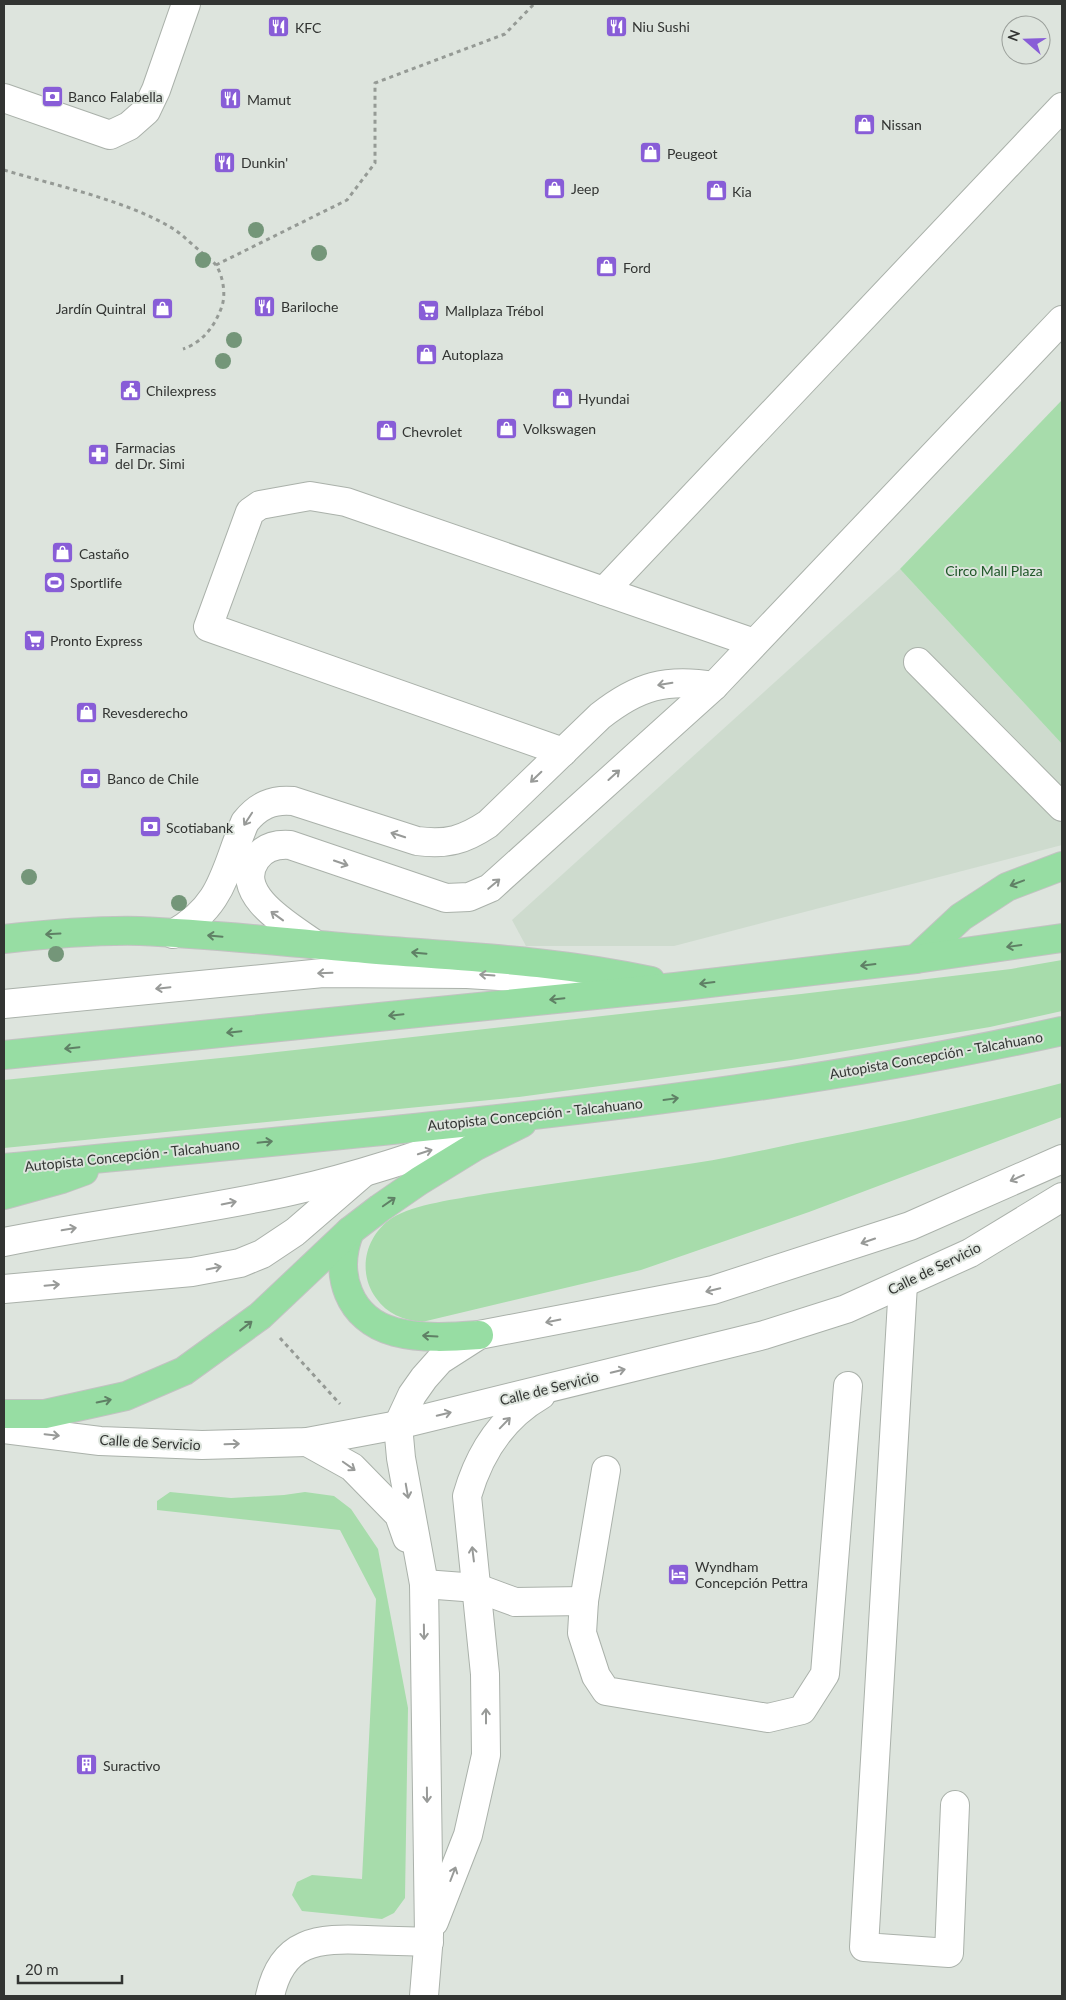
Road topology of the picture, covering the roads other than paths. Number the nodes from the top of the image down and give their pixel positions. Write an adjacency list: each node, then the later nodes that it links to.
1 (186, 4): 2 (street)
2 (4, 98)
3 (1062, 107): 5 (street)
4 (1062, 320): 6 (street)
5 (604, 591): 6 (street); 9 (street)
6 (754, 643): 8 (street)
7 (918, 662): 10 (street)
8 (714, 686): 9 (street, one-way to 9); 15 (street, one-way to 8)
9 (563, 752): 12 (street, one-way to 12)
10 (1062, 807)
11 (1062, 866): 16 (main road, one-way to 16)
12 (173, 934): 14 (main road, one-way to 14); 15 (main road, one-way to 12)
13 (1062, 938): 16 (main road, one-way to 16)
14 (4, 939)
15 (316, 945): 17 (main road, one-way to 15)
16 (916, 959): 17 (main road, one-way to 17)
17 (675, 987): 18 (street, one-way to 18); 20 (main road, one-way to 20)
18 (4, 1004)
19 (1062, 1031): 21 (main road, Autopista Concepción - Talcahuano, one-way to 19)
20 (4, 1055)
21 (536, 1115): 22 (main road, Autopista Concepción - Talcahuano, one-way to 21); 25 (street, one-way to 21); 28 (main road, one-way to 21)
22 (130, 1155): 24 (main road, Autopista Concepción - Talcahuano); 26 (main road)
23 (1062, 1159): 32 (street, one-way to 32)
24 (4, 1168)
25 (362, 1174): 29 (street, one-way to 25); 31 (street, one-way to 25)
26 (4, 1195)
27 (1062, 1197): 30 (street, Calle de Servicio)
28 (350, 1231): 32 (main road, one-way to 28); 35 (main road, one-way to 28)
29 (4, 1242)
30 (903, 1284): 33 (street, Calle de Servicio, one-way to 30); 43 (street)
31 (4, 1290)
32 (479, 1335): 36 (street)
33 (563, 1384): 36 (street, Calle de Servicio, one-way to 33); 41 (street, one-way to 33)
34 (848, 1386): 42 (street)
35 (4, 1414)
36 (398, 1425): 38 (street, Calle de Servicio); 40 (street, one-way to 40)
37 (4, 1429): 38 (street, Calle de Servicio, one-way to 38)
38 (307, 1442): 40 (street, one-way to 40)
39 (606, 1470): 42 (street)
40 (424, 1584): 41 (street); 44 (street, one-way to 44)
41 (477, 1588): 42 (street); 44 (street, one-way to 41)
42 (584, 1601)
43 (955, 1805)
44 (429, 1939): 45 (street); 46 (street)
45 (270, 1996)
46 (424, 1996)

